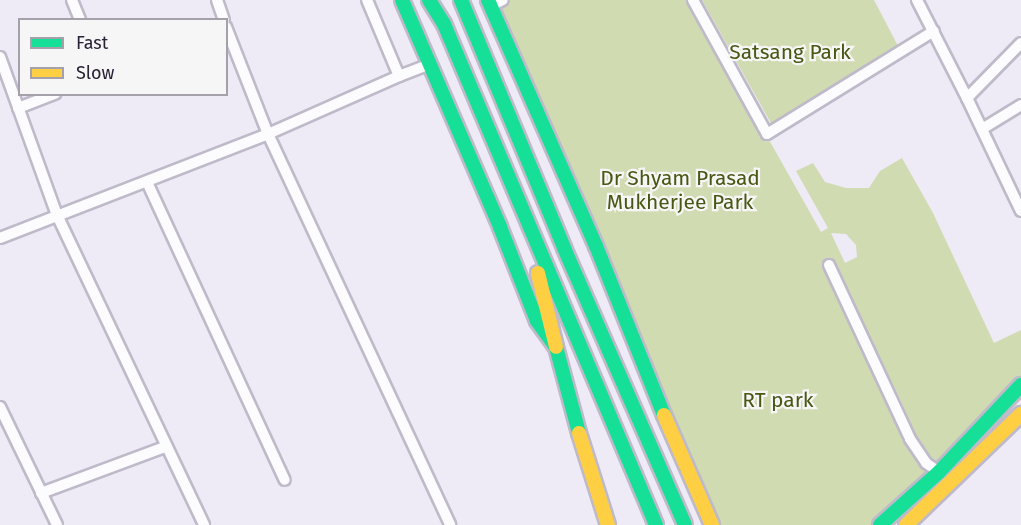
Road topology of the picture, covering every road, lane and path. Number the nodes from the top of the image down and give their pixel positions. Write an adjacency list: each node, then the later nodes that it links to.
1 (72, 0): 11 (street)
2 (217, 0): 12 (street)
3 (367, 0): 19 (street)
4 (402, 0): 18 (main road)
5 (429, 0): 13 (main road)
6 (434, 0): 13 (main road)
7 (461, 0): 45 (main road)
8 (693, 0): 15 (street)
9 (917, 0): 15 (street)
10 (494, 2): 46 (main road)
11 (79, 18)
12 (223, 18)
13 (444, 24): 29 (main road)
14 (228, 31): 25 (street)
15 (934, 31): 21 (street)
16 (1021, 43): 21 (street)
17 (0, 57): 23 (street)
18 (430, 64): 19 (street); 32 (main road)
19 (399, 76): 25 (street)
20 (50, 96): 23 (street)
21 (967, 98): 24 (street)
22 (1021, 105): 24 (street)
23 (18, 108): 28 (street)
24 (982, 129): 27 (street)
25 (268, 134): 26 (street); 42 (street)
26 (147, 182): 28 (street); 38 (street)
27 (1021, 211)
28 (57, 215): 30 (street); 36 (street)
29 (526, 223): 32 (main road); 44 (main road)
30 (0, 237)
31 (829, 265): 37 (street)
32 (556, 347): 43 (main road)
33 (1021, 385): 37 (main road)
34 (0, 407): 39 (street)
35 (1021, 414): 48 (main road)
36 (165, 447): 39 (street); 41 (street)
37 (939, 472): 47 (main road)
38 (285, 480)
39 (41, 493): 40 (street)
40 (57, 525)
41 (204, 525)
42 (450, 525)
43 (608, 525)
44 (656, 525)
45 (685, 525)
46 (712, 525)
47 (880, 525)
48 (906, 525)

